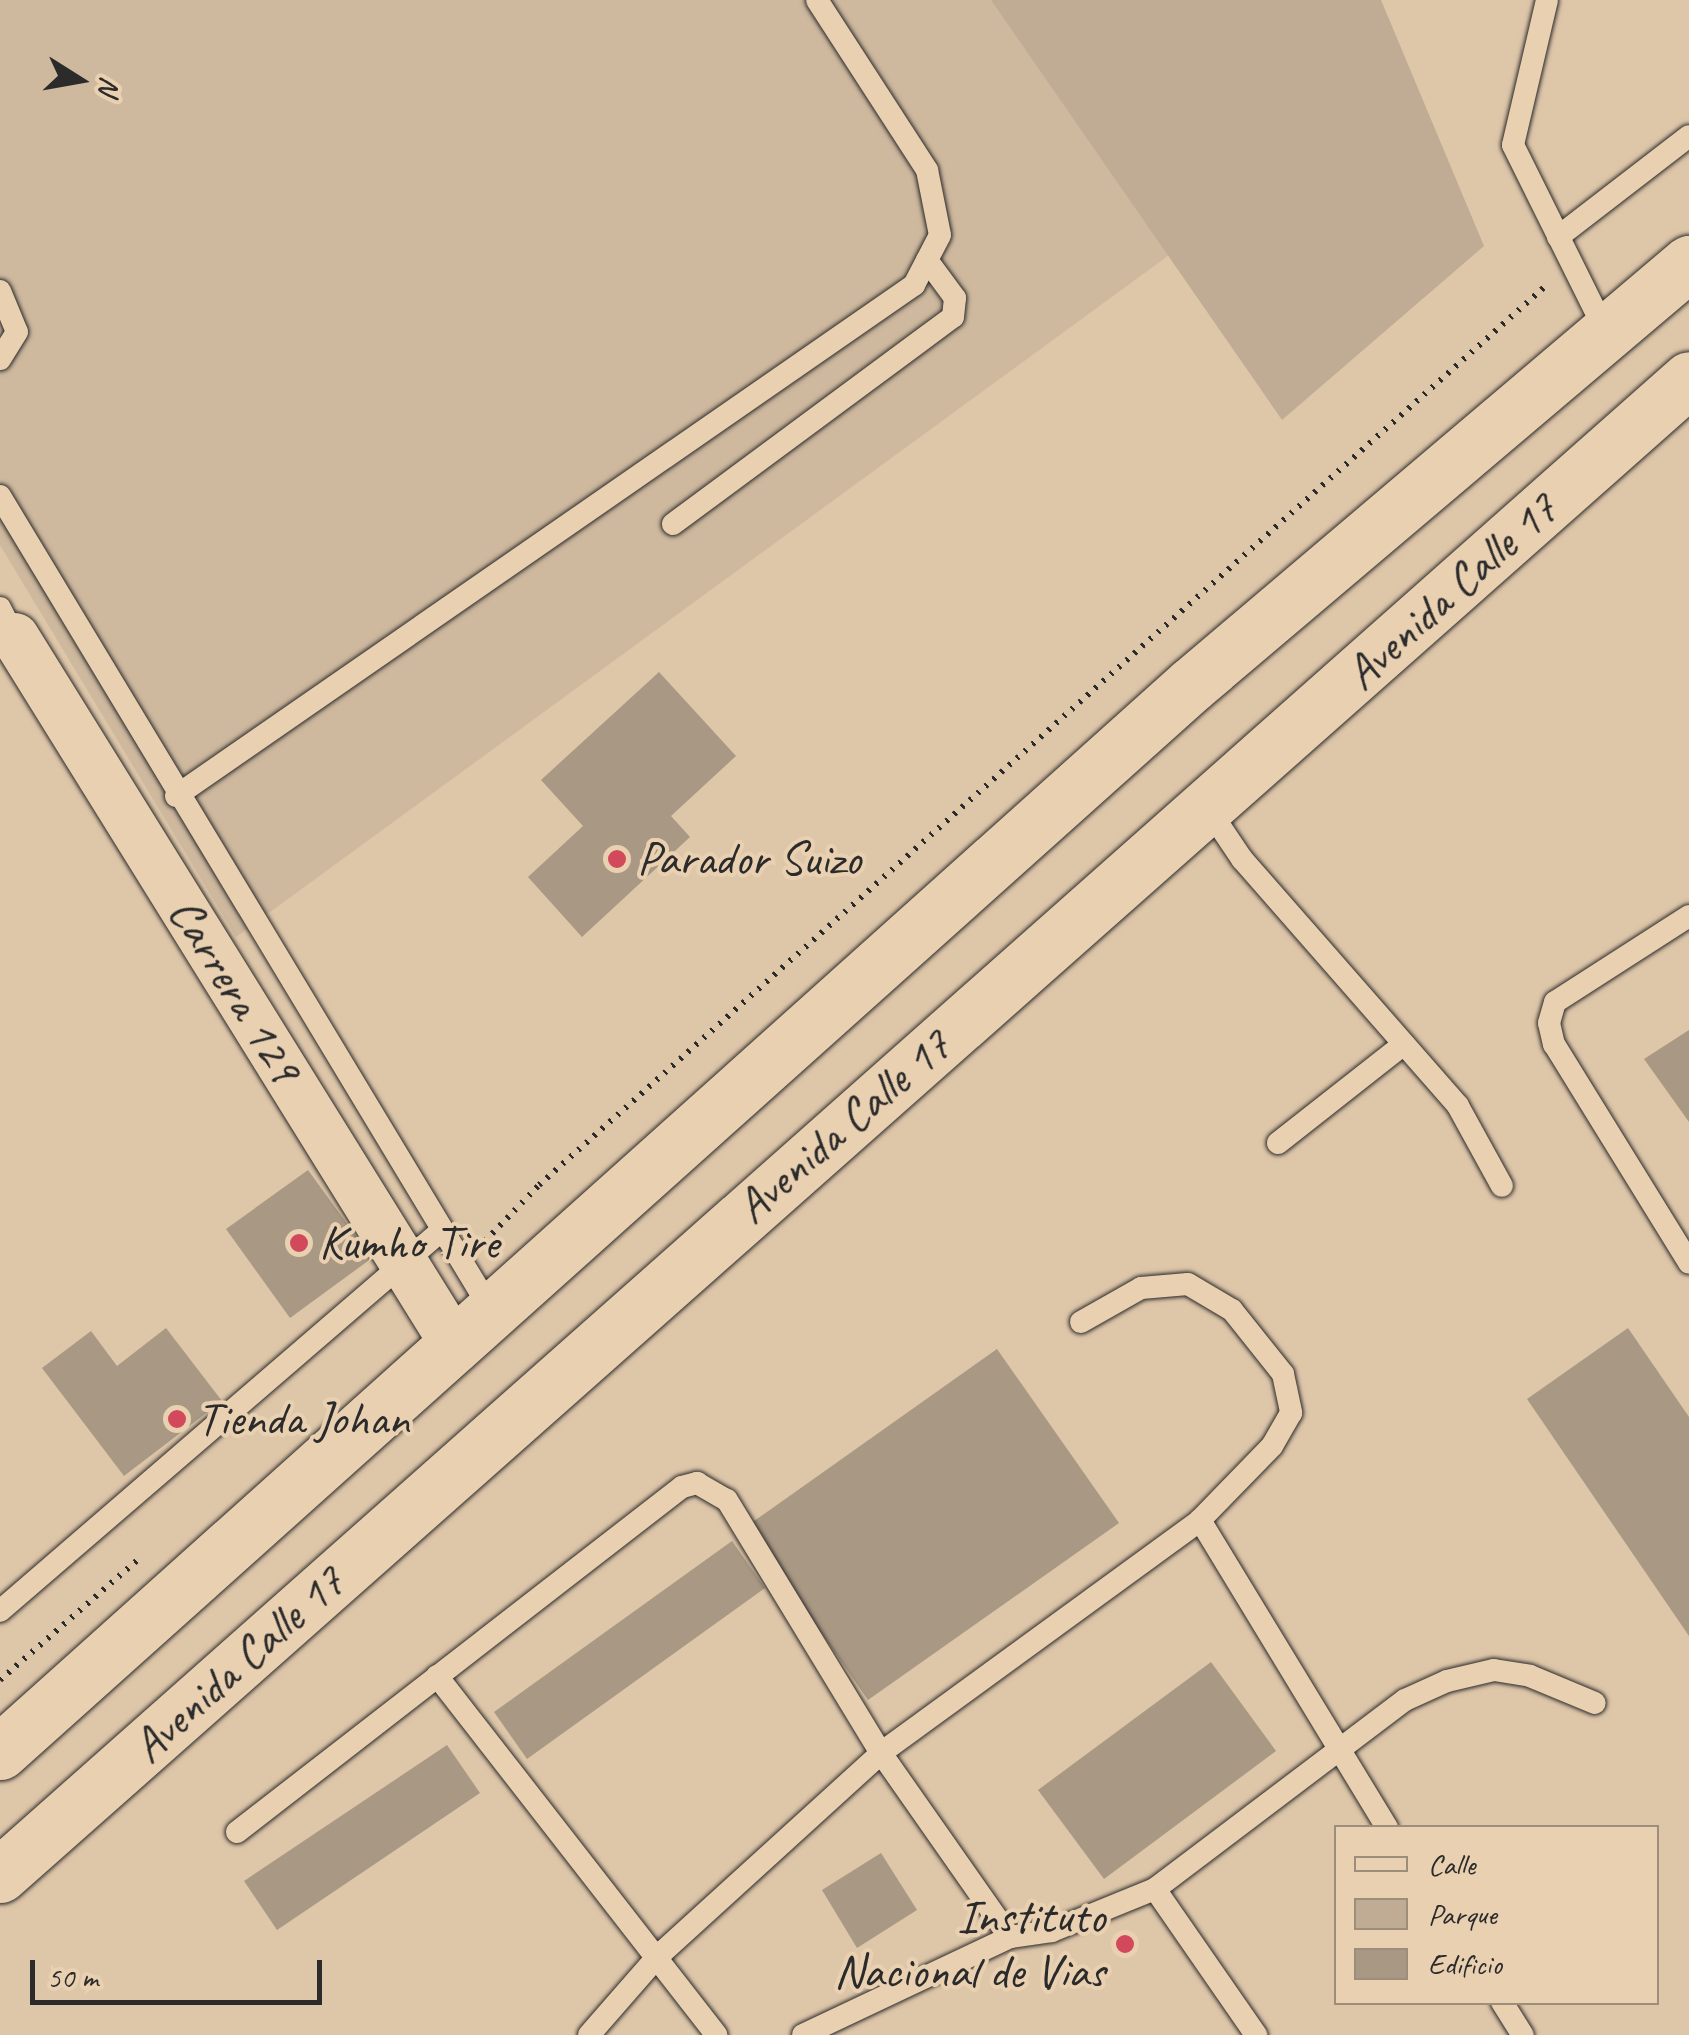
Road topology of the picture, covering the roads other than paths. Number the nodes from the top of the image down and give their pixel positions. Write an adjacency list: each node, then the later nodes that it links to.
1 (817, 0): 5 (lane)
2 (1547, 0): 4 (lane)
3 (1689, 136): 4 (lane)
4 (1558, 237): 8 (lane)
5 (927, 260): 12 (lane); 14 (lane)
6 (1689, 263): 8 (main road, Avenida Calle 17)
7 (0, 290): 9 (lane)
8 (1606, 330): 24 (main road, Avenida Calle 17)
9 (0, 359)
10 (1689, 380): 15 (main road, Avenida Calle 17)
11 (0, 496): 14 (lane)
12 (672, 524)
13 (5, 623): 21 (street, Carrera 129)
14 (176, 796): 20 (lane)
15 (1207, 807): 17 (lane); 34 (main road, Avenida Calle 17)
16 (1689, 916): 22 (lane)
17 (1404, 1044): 18 (lane); 19 (lane)
18 (1278, 1143)
19 (1502, 1186)
20 (442, 1230): 21 (lane); 24 (lane)
21 (405, 1262): 24 (street, Carrera 129); 26 (lane)
22 (1689, 1264)
23 (1081, 1322): 25 (lane)
24 (473, 1327): 29 (main road, Avenida Calle 17)
25 (1200, 1520): 30 (lane); 31 (lane)
26 (0, 1611)
27 (437, 1676): 30 (lane); 33 (lane); 37 (lane)
28 (1595, 1703): 31 (lane)
29 (0, 1752)
30 (881, 1752): 36 (lane); 37 (lane)
31 (1338, 1754): 32 (lane); 35 (lane)
32 (1385, 1825)
33 (237, 1832)
34 (0, 1875)
35 (1155, 1889): 36 (lane); 42 (lane)
36 (1010, 1937): 41 (lane)
37 (656, 1958): 39 (lane); 40 (lane)
38 (1504, 2005): 43 (lane)
39 (589, 2035)
40 (716, 2035)
41 (802, 2035)
42 (1256, 2035)
43 (1524, 2035)

